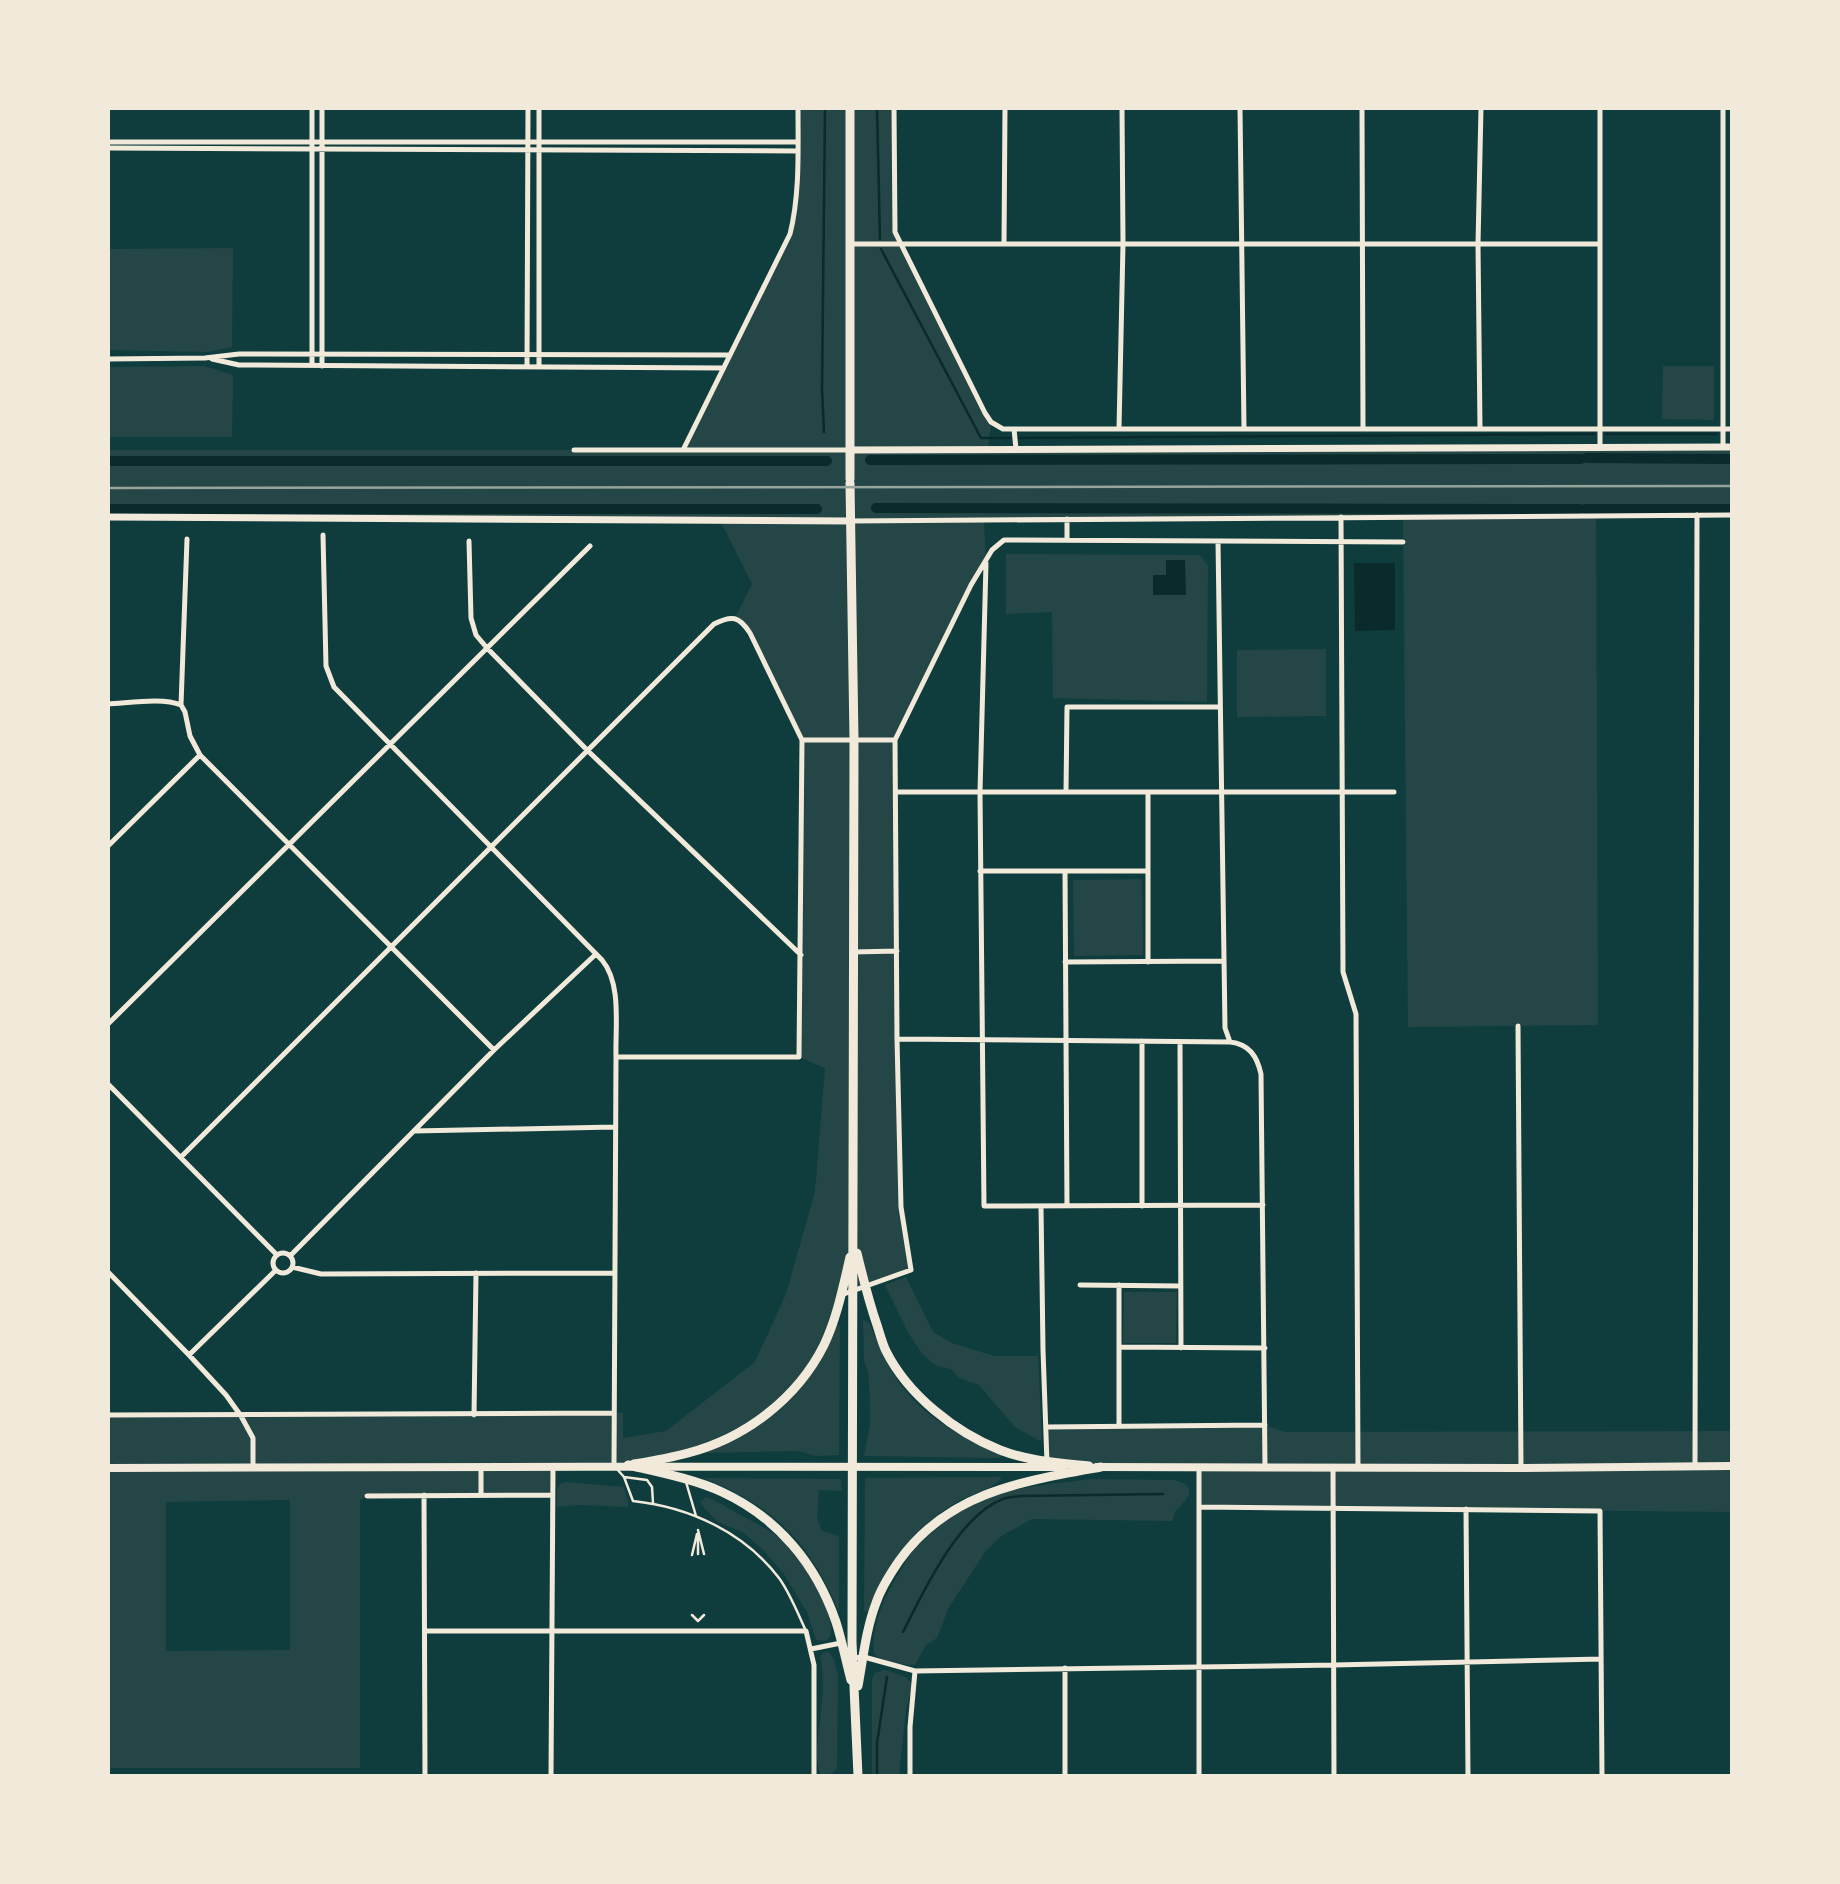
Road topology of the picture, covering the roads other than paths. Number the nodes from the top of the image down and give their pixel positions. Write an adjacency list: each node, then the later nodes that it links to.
1 (312, 108): 19 (street)
2 (322, 108): 20 (street)
3 (528, 108): 16 (street)
4 (539, 108): 17 (street)
5 (798, 108): 18 (street)
6 (850, 108): 25 (highway)
7 (894, 108): 26 (street)
8 (1004, 108): 27 (street)
9 (1122, 108): 28 (street)
10 (1240, 108): 29 (street)
11 (1363, 108): 30 (street)
12 (1481, 108): 31 (street)
13 (1600, 108): 32 (street)
14 (1723, 108): 53 (street)
15 (108, 142): 19 (street)
16 (528, 142): 17 (street); 20 (street); 22 (street)
17 (539, 142): 18 (street); 23 (street)
18 (798, 142): 24 (street)
19 (312, 146): 20 (street); 21 (street); 34 (street)
20 (322, 146): 22 (street); 35 (street)
21 (108, 148)
22 (527, 150): 23 (street); 36 (street)
23 (539, 150): 24 (street); 37 (street)
24 (798, 151): 38 (street)
25 (851, 244): 26 (street); 60 (highway)
26 (900, 244): 27 (street); 47 (street)
27 (1004, 244): 28 (street)
28 (1123, 244): 29 (street); 48 (street)
29 (1242, 244): 30 (street); 49 (street)
30 (1363, 244): 31 (street); 50 (street)
31 (1478, 244): 32 (street); 51 (street)
32 (1600, 244): 52 (street)
33 (239, 354): 34 (street); 39 (street); 41 (street)
34 (312, 354): 35 (street); 42 (street)
35 (323, 354): 36 (street); 43 (street)
36 (527, 355): 37 (street); 44 (street)
37 (539, 355): 38 (street); 45 (street)
38 (730, 355): 46 (street)
39 (205, 358): 40 (street); 41 (street)
40 (108, 359)
41 (239, 365): 42 (street)
42 (312, 365): 43 (street)
43 (322, 366): 44 (street)
44 (527, 367): 45 (street)
45 (539, 367): 46 (street)
46 (723, 368): 59 (street)
47 (1014, 429): 48 (street); 57 (street)
48 (1119, 429): 49 (street)
49 (1244, 429): 50 (street)
50 (1363, 429): 51 (street)
51 (1480, 429): 52 (street)
52 (1600, 429): 53 (street); 55 (street)
53 (1723, 429): 54 (street); 56 (street)
54 (1731, 429)
55 (1600, 447): 56 (main road); 57 (main road)
56 (1727, 447)
57 (1016, 449): 60 (main road)
58 (574, 450): 59 (street)
59 (683, 450): 60 (street)
60 (849, 450): 66 (highway)
61 (1697, 515): 62 (street); 64 (street); 157 (street)
62 (1731, 515)
63 (108, 517): 66 (main road)
64 (1341, 517): 65 (street); 72 (street)
65 (1067, 519): 66 (street); 69 (street)
66 (851, 521): 81 (highway)
67 (323, 535): 83 (street)
68 (187, 539): 78 (street)
69 (1067, 540): 71 (street); 75 (street)
70 (469, 541): 76 (street)
71 (1218, 541): 72 (street); 79 (street)
72 (1341, 542): 73 (street); 91 (street)
73 (1403, 542)
74 (590, 546): 76 (street)
75 (986, 563): 82 (street); 87 (street)
76 (487, 649): 83 (street); 84 (street)
77 (108, 704): 78 (street)
78 (181, 705): 85 (street)
79 (1220, 707): 88 (street); 90 (street)
80 (802, 740): 81 (street); 84 (street); 103 (street)
81 (854, 740): 82 (street); 101 (highway)
82 (895, 740): 86 (street)
83 (390, 745): 93 (street); 95 (street)
84 (588, 751): 95 (street); 103 (street)
85 (200, 755): 93 (street); 94 (street)
86 (896, 792): 87 (street); 100 (street)
87 (980, 792): 88 (street); 96 (street)
88 (1066, 792): 89 (street)
89 (1148, 792): 90 (street); 98 (street)
90 (1222, 792): 91 (street); 105 (street)
91 (1342, 792): 92 (street); 162 (street)
92 (1394, 792)
93 (289, 845): 99 (street); 107 (street)
94 (108, 846)
95 (491, 847): 99 (street); 102 (street)
96 (980, 871): 97 (street); 110 (street)
97 (1065, 871): 98 (street); 106 (street)
98 (1148, 871): 104 (street)
99 (391, 947): 115 (street); 120 (street)
100 (897, 951): 101 (street); 109 (street)
101 (853, 952): 126 (highway)
102 (596, 954): 115 (street); 116 (street)
103 (801, 955): 116 (street)
104 (1148, 961): 105 (street); 106 (street)
105 (1224, 961): 114 (street)
106 (1065, 962): 111 (street)
107 (108, 1024)
108 (1518, 1026): 167 (street)
109 (897, 1038): 110 (street); 136 (street)
110 (982, 1040): 111 (street); 123 (street)
111 (1066, 1041): 112 (street); 124 (street)
112 (1142, 1041): 113 (street); 125 (street)
113 (1180, 1042): 114 (street); 121 (street)
114 (1230, 1042): 122 (street)
115 (494, 1051): 119 (street)
116 (616, 1057): 118 (street)
117 (108, 1084): 120 (street)
118 (615, 1127): 119 (street); 132 (street)
119 (414, 1130): 128 (street)
120 (181, 1157): 127 (street)
121 (1181, 1205): 122 (street); 125 (street); 137 (street)
122 (1263, 1205): 142 (street)
123 (1041, 1206): 124 (street); 150 (street)
124 (1067, 1206): 125 (street)
125 (1142, 1206)
126 (854, 1238): 136 (highway); 138 (highway); 139 (highway)
127 (277, 1255): 128 (street); 130 (street)
128 (290, 1256): 129 (street)
129 (292, 1267): 130 (street); 133 (street)
130 (276, 1270): 143 (street)
131 (108, 1272): 143 (street)
132 (615, 1272): 133 (street); 144 (street)
133 (476, 1273): 146 (street)
134 (1080, 1285): 135 (street)
135 (1119, 1285): 137 (street); 140 (street)
136 (865, 1286): 138 (street); 151 (highway)
137 (1181, 1286): 141 (street)
138 (854, 1290): 139 (street); 155 (highway)
139 (841, 1295): 153 (highway)
140 (1119, 1347): 141 (street); 149 (street)
141 (1181, 1348): 142 (street)
142 (1265, 1348): 148 (street)
143 (189, 1356): 147 (street)
144 (614, 1413): 146 (street); 152 (street)
145 (108, 1415): 147 (street)
146 (474, 1415): 147 (street)
147 (241, 1416): 164 (street)
148 (1265, 1425): 149 (street); 160 (street)
149 (1119, 1426): 150 (street)
150 (1046, 1427): 151 (street)
151 (1047, 1464): 155 (main road); 159 (highway)
152 (614, 1465): 153 (main road); 166 (main road); 168 (lane)
153 (628, 1465): 154 (main road); 169 (highway)
154 (684, 1465): 155 (main road); 169 (lane)
155 (853, 1465): 193 (highway)
156 (1199, 1466): 159 (main road); 160 (main road); 175 (street)
157 (1695, 1466): 158 (main road); 167 (main road)
158 (1731, 1466)
159 (1101, 1467): 192 (highway)
160 (1265, 1467): 161 (main road)
161 (1333, 1467): 162 (main road); 176 (street)
162 (1358, 1467): 167 (main road)
163 (108, 1468): 164 (main road)
164 (253, 1468): 165 (main road)
165 (481, 1468): 166 (main road); 171 (street)
166 (552, 1468): 172 (street)
167 (1521, 1468)
168 (624, 1477): 174 (lane); 174 (lane)
169 (686, 1480): 178 (lane); 190 (highway)
170 (424, 1495): 171 (street); 173 (street); 187 (street)
171 (481, 1495): 172 (street)
172 (552, 1495): 188 (street)
173 (367, 1496)
174 (653, 1503): 178 (lane)
175 (1199, 1507): 176 (street); 197 (street)
176 (1333, 1508): 177 (street); 196 (street)
177 (1466, 1509): 194 (street); 195 (street)
178 (696, 1516): 189 (lane)
179 (698, 1530): 180 (lane); 181 (lane); 182 (lane)
180 (698, 1554)
181 (692, 1555)
182 (704, 1555)
183 (692, 1615): 186 (lane)
184 (698, 1615): 186 (lane)
185 (704, 1615): 186 (lane)
186 (698, 1621)
187 (425, 1631): 188 (street); 201 (street)
188 (552, 1631): 189 (street); 202 (street)
189 (806, 1631): 191 (street)
190 (841, 1643): 191 (street); 193 (highway)
191 (811, 1649): 203 (street)
192 (864, 1657): 193 (street); 199 (street); 200 (highway)
193 (849, 1658): 200 (highway)
194 (1601, 1659): 195 (street); 210 (street)
195 (1467, 1662): 196 (street); 209 (street)
196 (1334, 1665): 197 (street); 208 (street)
197 (1199, 1666): 198 (street); 207 (street)
198 (1065, 1668): 199 (street); 206 (street)
199 (915, 1671): 205 (street)
200 (856, 1698): 204 (highway)
201 (425, 1776)
202 (551, 1776)
203 (814, 1776)
204 (858, 1776)
205 (910, 1776)
206 (1065, 1776)
207 (1199, 1776)
208 (1334, 1776)
209 (1468, 1776)
210 (1602, 1776)

